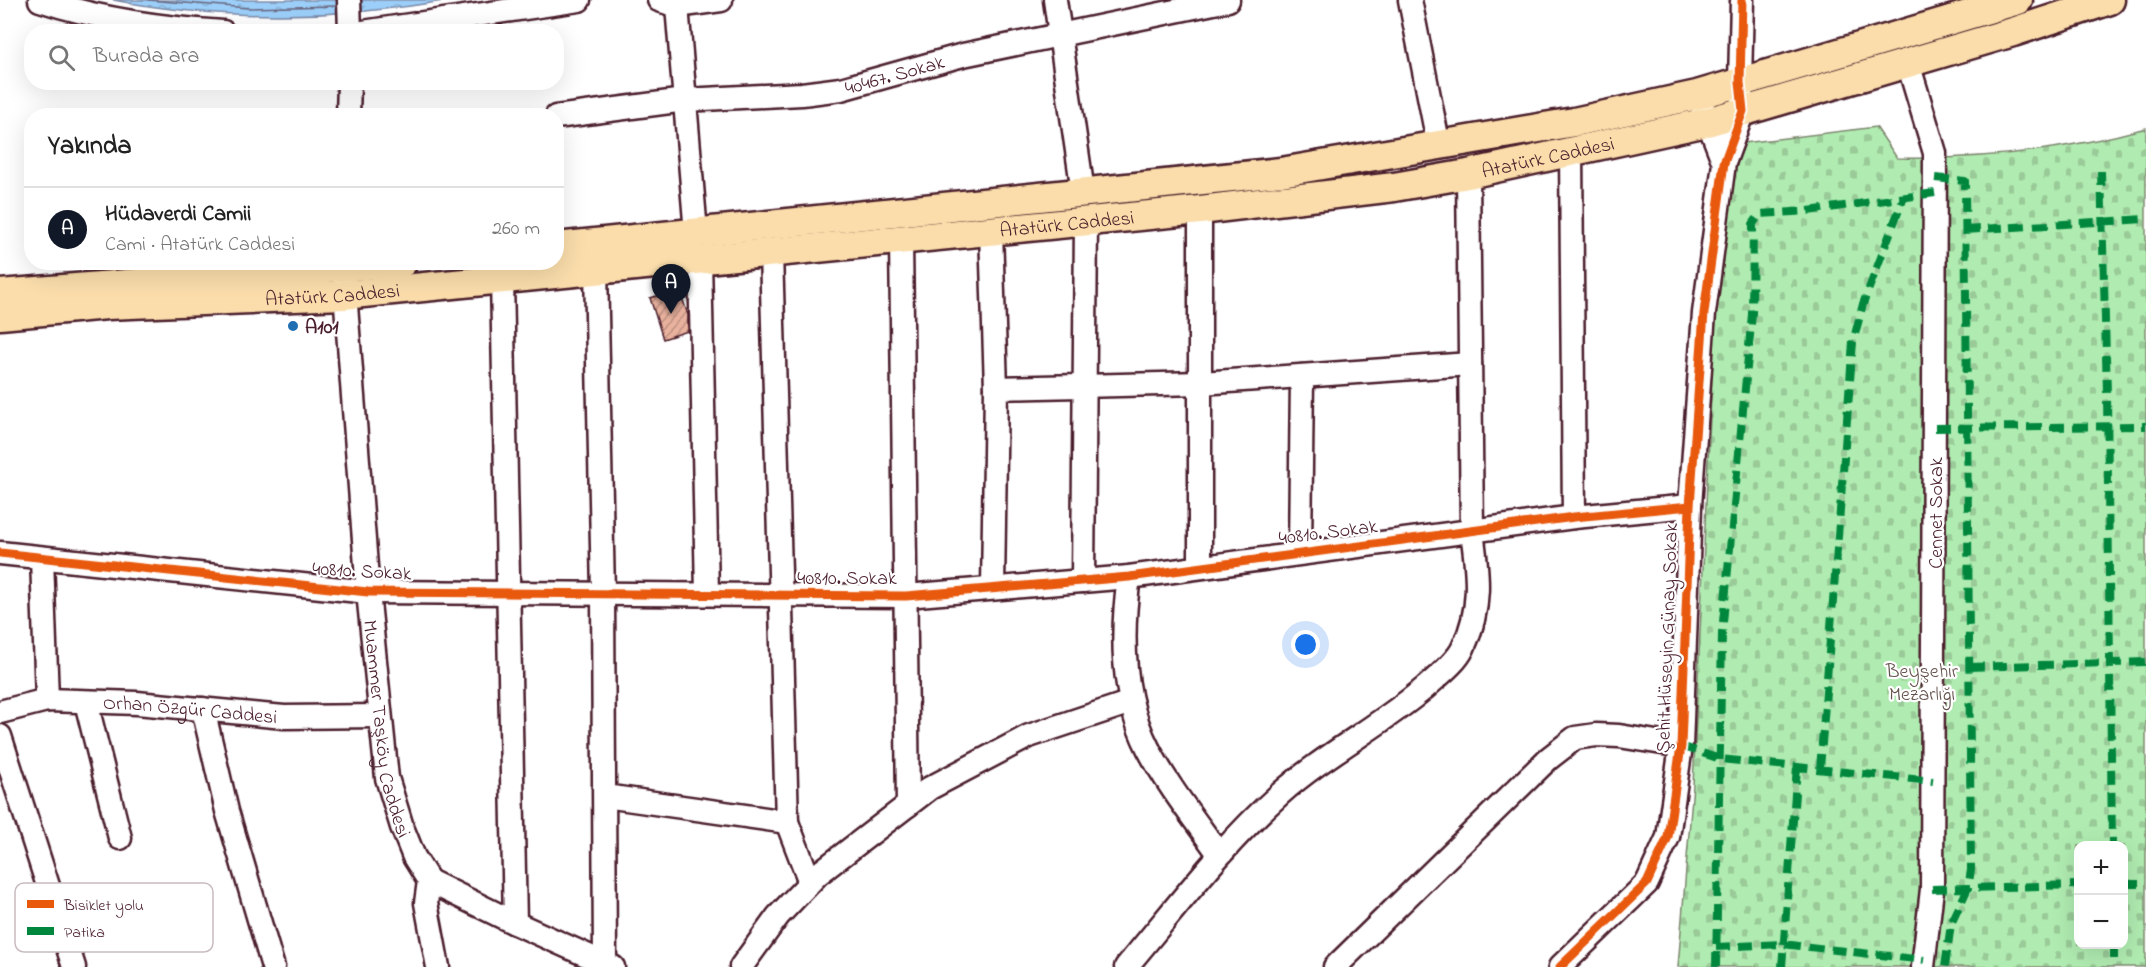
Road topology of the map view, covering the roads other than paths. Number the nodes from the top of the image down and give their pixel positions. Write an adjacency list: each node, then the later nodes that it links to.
1 (40, 0): 12 (street)
2 (579, 0): 11 (street)
3 (721, 0): 10 (street)
4 (1055, 0): 13 (street)
5 (1228, 0): 13 (street, 40467. Sokak)
6 (1410, 0): 23 (street)
7 (1742, 0): 15 (street)
8 (2109, 0): 14 (main road, Atatürk Caddesi)
9 (2008, 2): 15 (main road, Atatürk Caddesi)
10 (668, 3): 18 (street)
11 (353, 21)
12 (152, 24)
13 (1060, 37): 18 (street, 40467. Sokak); 27 (street)
14 (1908, 63): 20 (main road, Atatürk Caddesi); 88 (street, Cennet Sokak)
15 (1740, 82): 17 (main road, Atatürk Caddesi); 20 (street)
16 (349, 90): 19 (street)
17 (1697, 95): 22 (street); 23 (main road, Atatürk Caddesi)
18 (685, 100): 21 (street, 40467. Sokak); 32 (street)
19 (348, 108)
20 (1743, 111): 22 (main road, Atatürk Caddesi); 25 (street, Şehit Hüseyin Günay Sokak)
21 (564, 116)
22 (1707, 122): 24 (main road, Atatürk Caddesi); 25 (street)
23 (1440, 147): 27 (main road, Atatürk Caddesi)
24 (1570, 151): 26 (main road, Atatürk Caddesi); 47 (street)
25 (1724, 163): 46 (street, Şehit Hüseyin Günay Sokak)
26 (1468, 174): 28 (main road, Atatürk Caddesi); 41 (street)
27 (1083, 192): 32 (main road, Atatürk Caddesi)
28 (1200, 210): 29 (main road, Atatürk Caddesi); 43 (street)
29 (1086, 221): 30 (main road, Atatürk Caddesi); 44 (street)
30 (991, 231): 31 (main road, Atatürk Caddesi); 45 (street)
31 (901, 240): 34 (main road, Atatürk Caddesi); 61 (street)
32 (698, 246): 33 (main road, Atatürk Caddesi); 34 (main road, Atatürk Caddesi); 35 (main road, Atatürk Caddesi); 59 (street)
33 (564, 247)
34 (771, 252): 60 (street)
35 (596, 269): 38 (main road, Atatürk Caddesi); 58 (street)
36 (367, 270): 37 (main road, Atatürk Caddesi)
37 (344, 275): 38 (main road, Atatürk Caddesi); 39 (main road, Atatürk Caddesi); 40 (main road, Atatürk Caddesi); 57 (street, Muammer Taşköy Caddesi)
38 (502, 279): 56 (street)
39 (0, 294)
40 (0, 315)
41 (1470, 364): 42 (street); 48 (street)
42 (1302, 376): 43 (street); 49 (street)
43 (1201, 383): 44 (street); 52 (street)
44 (1084, 386): 45 (street); 54 (street)
45 (996, 388): 55 (street)
46 (1690, 506): 47 (street, 40810. Sokak); 69 (street, Şehit Hüseyin Günay Sokak)
47 (1574, 517): 48 (street, 40810. Sokak)
48 (1472, 532): 49 (street, 40810. Sokak); 74 (street)
49 (1300, 552): 52 (street, 40810. Sokak)
50 (0, 553): 51 (street, 40810. Sokak)
51 (42, 558): 57 (street, 40810. Sokak); 62 (street)
52 (1200, 566): 53 (street, 40810. Sokak)
53 (1129, 577): 54 (street, 40810. Sokak); 64 (street)
54 (1083, 581): 55 (street, 40810. Sokak)
55 (993, 588): 61 (street, 40810. Sokak)
56 (506, 591): 57 (street, 40810. Sokak); 58 (street, 40810. Sokak); 78 (street)
57 (368, 592): 67 (street, Muammer Taşköy Caddesi)
58 (603, 593): 59 (street, 40810. Sokak); 70 (street)
59 (707, 594): 60 (street, 40810. Sokak)
60 (778, 595): 61 (street, 40810. Sokak); 72 (street)
61 (906, 596): 71 (street)
62 (47, 700): 63 (street, Orhan Özgür Caddesi); 66 (street, Orhan Özgür Caddesi)
63 (86, 702): 65 (street, Orhan Özgür Caddesi); 73 (street)
64 (1131, 702): 71 (street); 74 (street)
65 (203, 709): 67 (street, Orhan Özgür Caddesi); 82 (street)
66 (0, 712)
67 (380, 716): 75 (street, Muammer Taşköy Caddesi)
68 (0, 736): 77 (street)
69 (1681, 746): 86 (street); 87 (street, Şehit Hüseyin Günay Sokak)
70 (605, 796): 72 (street); 80 (street)
71 (908, 805): 76 (street)
72 (787, 822): 76 (street)
73 (120, 838)
74 (1219, 854): 85 (street)
75 (429, 880): 78 (street); 83 (street)
76 (810, 882): 84 (street)
77 (47, 883)
78 (515, 923): 80 (street)
79 (69, 952): 81 (street)
80 (609, 965)
81 (74, 967)
82 (273, 967)
83 (438, 967)
84 (741, 967)
85 (1126, 967)
86 (1335, 967)
87 (1560, 967)
88 (1923, 967)

